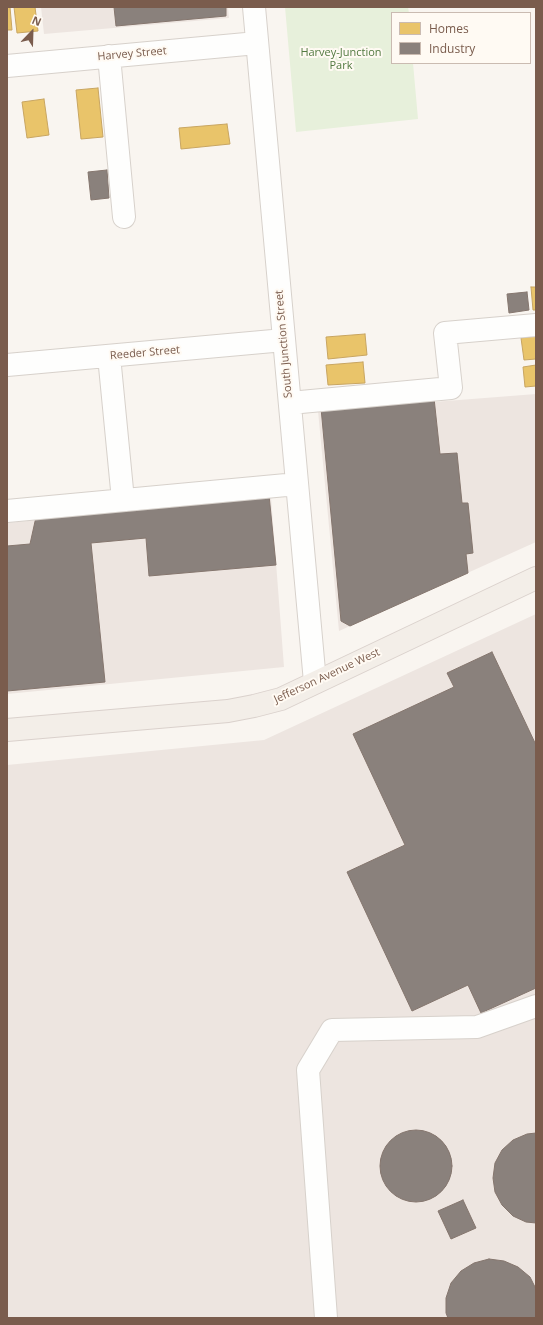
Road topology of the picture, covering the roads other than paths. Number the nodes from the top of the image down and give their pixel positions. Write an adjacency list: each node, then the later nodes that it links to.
1 (254, 7): 2 (street, South Junction Street)
2 (257, 43): 3 (street, Harvey Street); 7 (street, South Junction Street)
3 (109, 56): 4 (street, Harvey Street); 5 (street)
4 (7, 66)
5 (124, 216)
6 (536, 325): 10 (street)
7 (284, 340): 8 (street, Reeder Street); 10 (street, South Junction Street)
8 (109, 356): 9 (street, Reeder Street); 12 (street)
9 (7, 365)
10 (290, 403): 11 (street, South Junction Street)
11 (297, 484): 12 (street); 15 (street, South Junction Street)
12 (123, 500): 13 (street)
13 (7, 511)
14 (536, 578): 15 (main road, Jefferson Avenue West)
15 (315, 682): 16 (main road, Jefferson Avenue West)
16 (7, 730)
17 (536, 1006): 18 (street)
18 (326, 1318)

